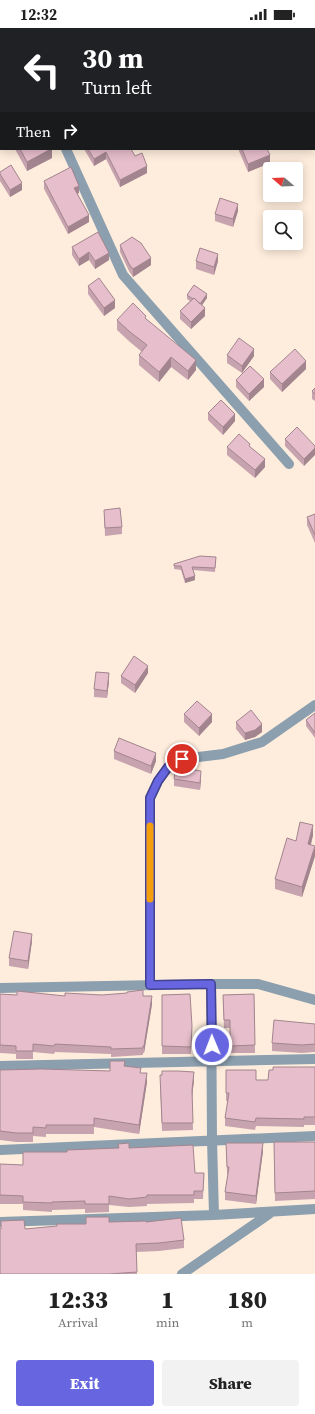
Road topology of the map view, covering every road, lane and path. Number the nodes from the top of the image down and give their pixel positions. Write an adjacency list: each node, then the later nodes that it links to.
1 (66, 150): 2 (street)
2 (288, 464)
3 (315, 705): 5 (street)
4 (211, 984): 5 (street); 7 (street); 9 (street)
5 (150, 985): 6 (street)
6 (2, 987)
7 (315, 1000)
8 (315, 1059): 9 (street)
9 (212, 1061): 10 (street); 12 (street)
10 (0, 1066)
11 (315, 1136): 12 (street)
12 (212, 1140): 13 (street); 16 (street)
13 (0, 1150)
14 (315, 1209): 15 (street)
15 (272, 1212): 16 (street); 18 (street)
16 (214, 1216): 17 (street)
17 (0, 1222)
18 (182, 1274)

